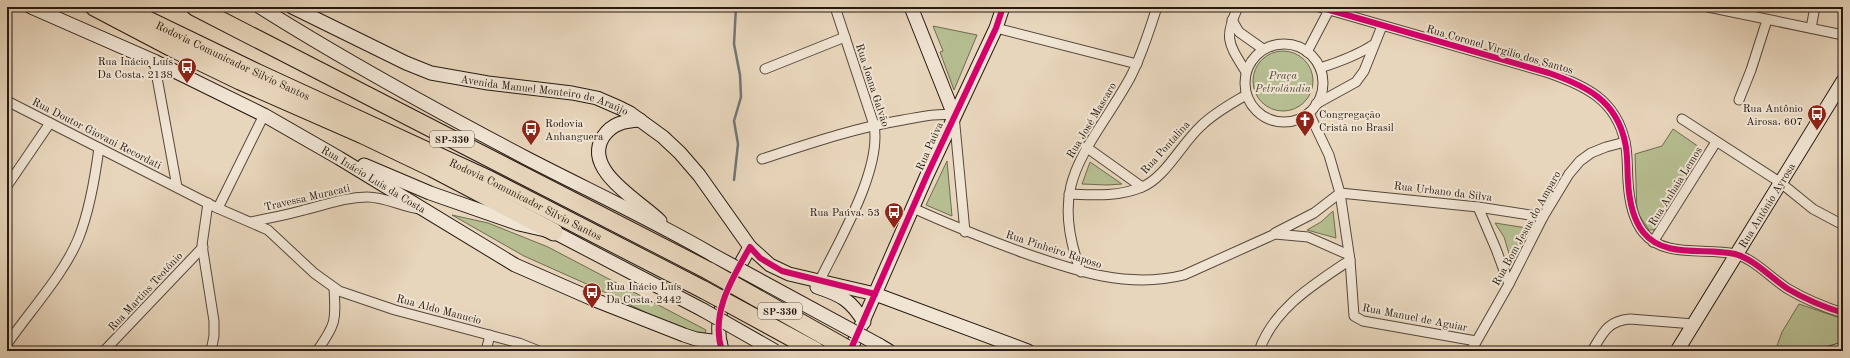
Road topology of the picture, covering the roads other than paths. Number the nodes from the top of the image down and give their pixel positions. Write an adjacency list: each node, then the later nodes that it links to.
1 (31, 7): 27 (main road, Rua Inácio Luis da Costa)
2 (94, 7): 70 (highway)
3 (121, 7): 100 (highway, Rodovia Comunicador Silvio Santos / SP-330, bridge)
4 (195, 7): 78 (highway, Rodovia Comunicador Silvio Santos / SP-330)
5 (260, 7): 69 (main road)
6 (292, 7): 44 (main road, Avenida Manuel Monteiro de Araújo)
7 (835, 7): 23 (street, Rua Joana Galvão)
8 (910, 7): 42 (main road)
9 (1003, 7): 20 (main road, Rua Paúva)
10 (1157, 7): 28 (street, Rua José Mascaro)
11 (1238, 7): 17 (street)
12 (1319, 7): 15 (street, Rua Coronel Virgilio dos Santos)
13 (1708, 7): 16 (street)
14 (1815, 7): 21 (street)
15 (1328, 10): 19 (street, Rua Coronel Virgilio dos Santos); 26 (street)
16 (1748, 11): 18 (street)
17 (1232, 20): 25 (street); 32 (street)
18 (1766, 20): 21 (street); 37 (street)
19 (1382, 26): 24 (street); 47 (street, Rua Coronel Virgilio dos Santos)
20 (996, 28): 28 (street); 42 (main road, Rua Paúva)
21 (1811, 28): 22 (street)
22 (1843, 35)
23 (845, 37): 31 (street); 46 (street, Rua Joana Galvão)
24 (1373, 45): 29 (street); 39 (street)
25 (1263, 49): 26 (street); 32 (street)
26 (1307, 52): 29 (street)
27 (154, 61): 30 (main road, Rua Inácio Luis da Costa); 34 (street)
28 (1137, 64): 49 (street, Rua José Mascaro)
29 (1320, 68): 39 (street)
30 (172, 69): 34 (street); 41 (main road, Rua Inácio Luis da Costa)
31 (765, 69)
32 (1246, 72): 35 (street)
33 (1843, 81): 36 (main road, Rua Antônio Ayrosa)
34 (159, 88): 56 (street)
35 (1246, 95): 40 (street); 57 (street, Rua Pontalina)
36 (1839, 99): 54 (main road, Rua Antônio Ayrosa)
37 (1739, 100)
38 (7, 101): 45 (street, Rua Doutor Giovani Recordati)
39 (1316, 104): 40 (street)
40 (1308, 113): 58 (street, Rua Manuel de Aguiar)
41 (264, 115): 51 (main road, Rua Inácio Luis da Costa); 63 (street)
42 (954, 115): 46 (street); 64 (main road, Rua Paúva); 71 (street)
43 (1682, 119): 48 (street)
44 (640, 120): 69 (main road); 75 (main road, Avenida Manuel Monteiro de Araújo)
45 (50, 123): 50 (street, Rua Doutor Giovani Recordati); 55 (street)
46 (874, 125): 52 (street); 81 (street, Rua Joana Galvão)
47 (1626, 142): 66 (street, Rua Bom Jesus do Amparo); 73 (street, Rua Coronel Virgilio dos Santos)
48 (1716, 142): 54 (street); 73 (street, Rua Anhaia Lemos)
49 (1086, 147): 57 (street); 59 (street, Rua José Mascaro)
50 (99, 148): 56 (street, Rua Doutor Giovani Recordati); 91 (street)
51 (339, 158): 53 (main road, Rua Inácio Luis da Costa); 70 (main road)
52 (762, 159)
53 (382, 183): 60 (street); 65 (main road, Rua Inácio Luis da Costa)
54 (1781, 183): 68 (street); 76 (main road, Rua Antônio Ayrosa)
55 (7, 186)
56 (177, 187): 61 (street, Rua Doutor Giovani Recordati)
57 (1142, 187): 59 (street, Rua Pontalina)
58 (1340, 193): 62 (street, Rua Urbano da Silva); 72 (street); 77 (street, Rua Manuel de Aguiar)
59 (1069, 194): 79 (street, Rua José Mascaro)
60 (368, 197): 65 (street, Travessa Muracati); 67 (street, Travessa Muracati)
61 (208, 203): 63 (street, Rua Doutor Giovani Recordati); 74 (street)
62 (1478, 207): 66 (street, Rua Urbano da Silva); 82 (street)
63 (218, 208): 67 (street, Rua Doutor Giovani Recordati)
64 (913, 208): 71 (street, Rua Pinheiro Raposo); 84 (main road, Rua Paúva)
65 (422, 209): 92 (main road, Rua Inácio Luis da Costa)
66 (1543, 216): 82 (street, Rua Bom Jesus do Amparo)
67 (251, 222): 83 (street, Rua Aldo Manucio)
68 (1843, 225)
69 (670, 230): 78 (main road)
70 (554, 232): 99 (main road, bridge)
71 (965, 232): 79 (street, Rua Pinheiro Raposo)
72 (1274, 234): 77 (street, Rua Pinheiro Raposo); 79 (street, Rua Pinheiro Raposo)
73 (1653, 242): 76 (street)
74 (203, 247): 94 (street, Rua Martins Teotônio); 95 (street)
75 (750, 247): 80 (main road, Avenida Manuel Monteiro de Araújo); 92 (main road)
76 (1735, 254): 86 (street); 88 (main road, Rua Antônio Ayrosa)
77 (1350, 258): 90 (street, Rua Manuel de Aguiar); 103 (street)
78 (711, 263): 93 (main road, bridge); 101 (highway, Rodovia Comunicador Silvio Santos / SP-330, bridge)
79 (1082, 272)
80 (790, 274): 81 (main road); 87 (main road)
81 (820, 280): 84 (main road)
82 (1509, 284): 90 (street, Rua Bom Jesus do Amparo)
83 (334, 288): 89 (street, Rua Aldo Manucio); 96 (street)
84 (876, 294): 85 (main road); 87 (main road, Rua Paúva)
85 (905, 304): 87 (main road); 102 (main road)
86 (1843, 313)
87 (864, 322): 101 (main road, Rua Paúva)
88 (1694, 324): 105 (street); 106 (main road, Rua Antônio Ayrosa)
89 (490, 335): 97 (street); 98 (street, Rua Aldo Manucio)
90 (1476, 341): 104 (street, Rua Bom Jesus do Amparo)
91 (7, 344)
92 (721, 347)
93 (884, 348)
94 (104, 351)
95 (211, 351)
96 (316, 351)
97 (486, 351)
98 (539, 351)
99 (775, 351)
100 (816, 351)
101 (850, 351)
102 (1028, 351)
103 (1259, 351)
104 (1471, 351)
105 (1592, 351)
106 (1677, 351)

